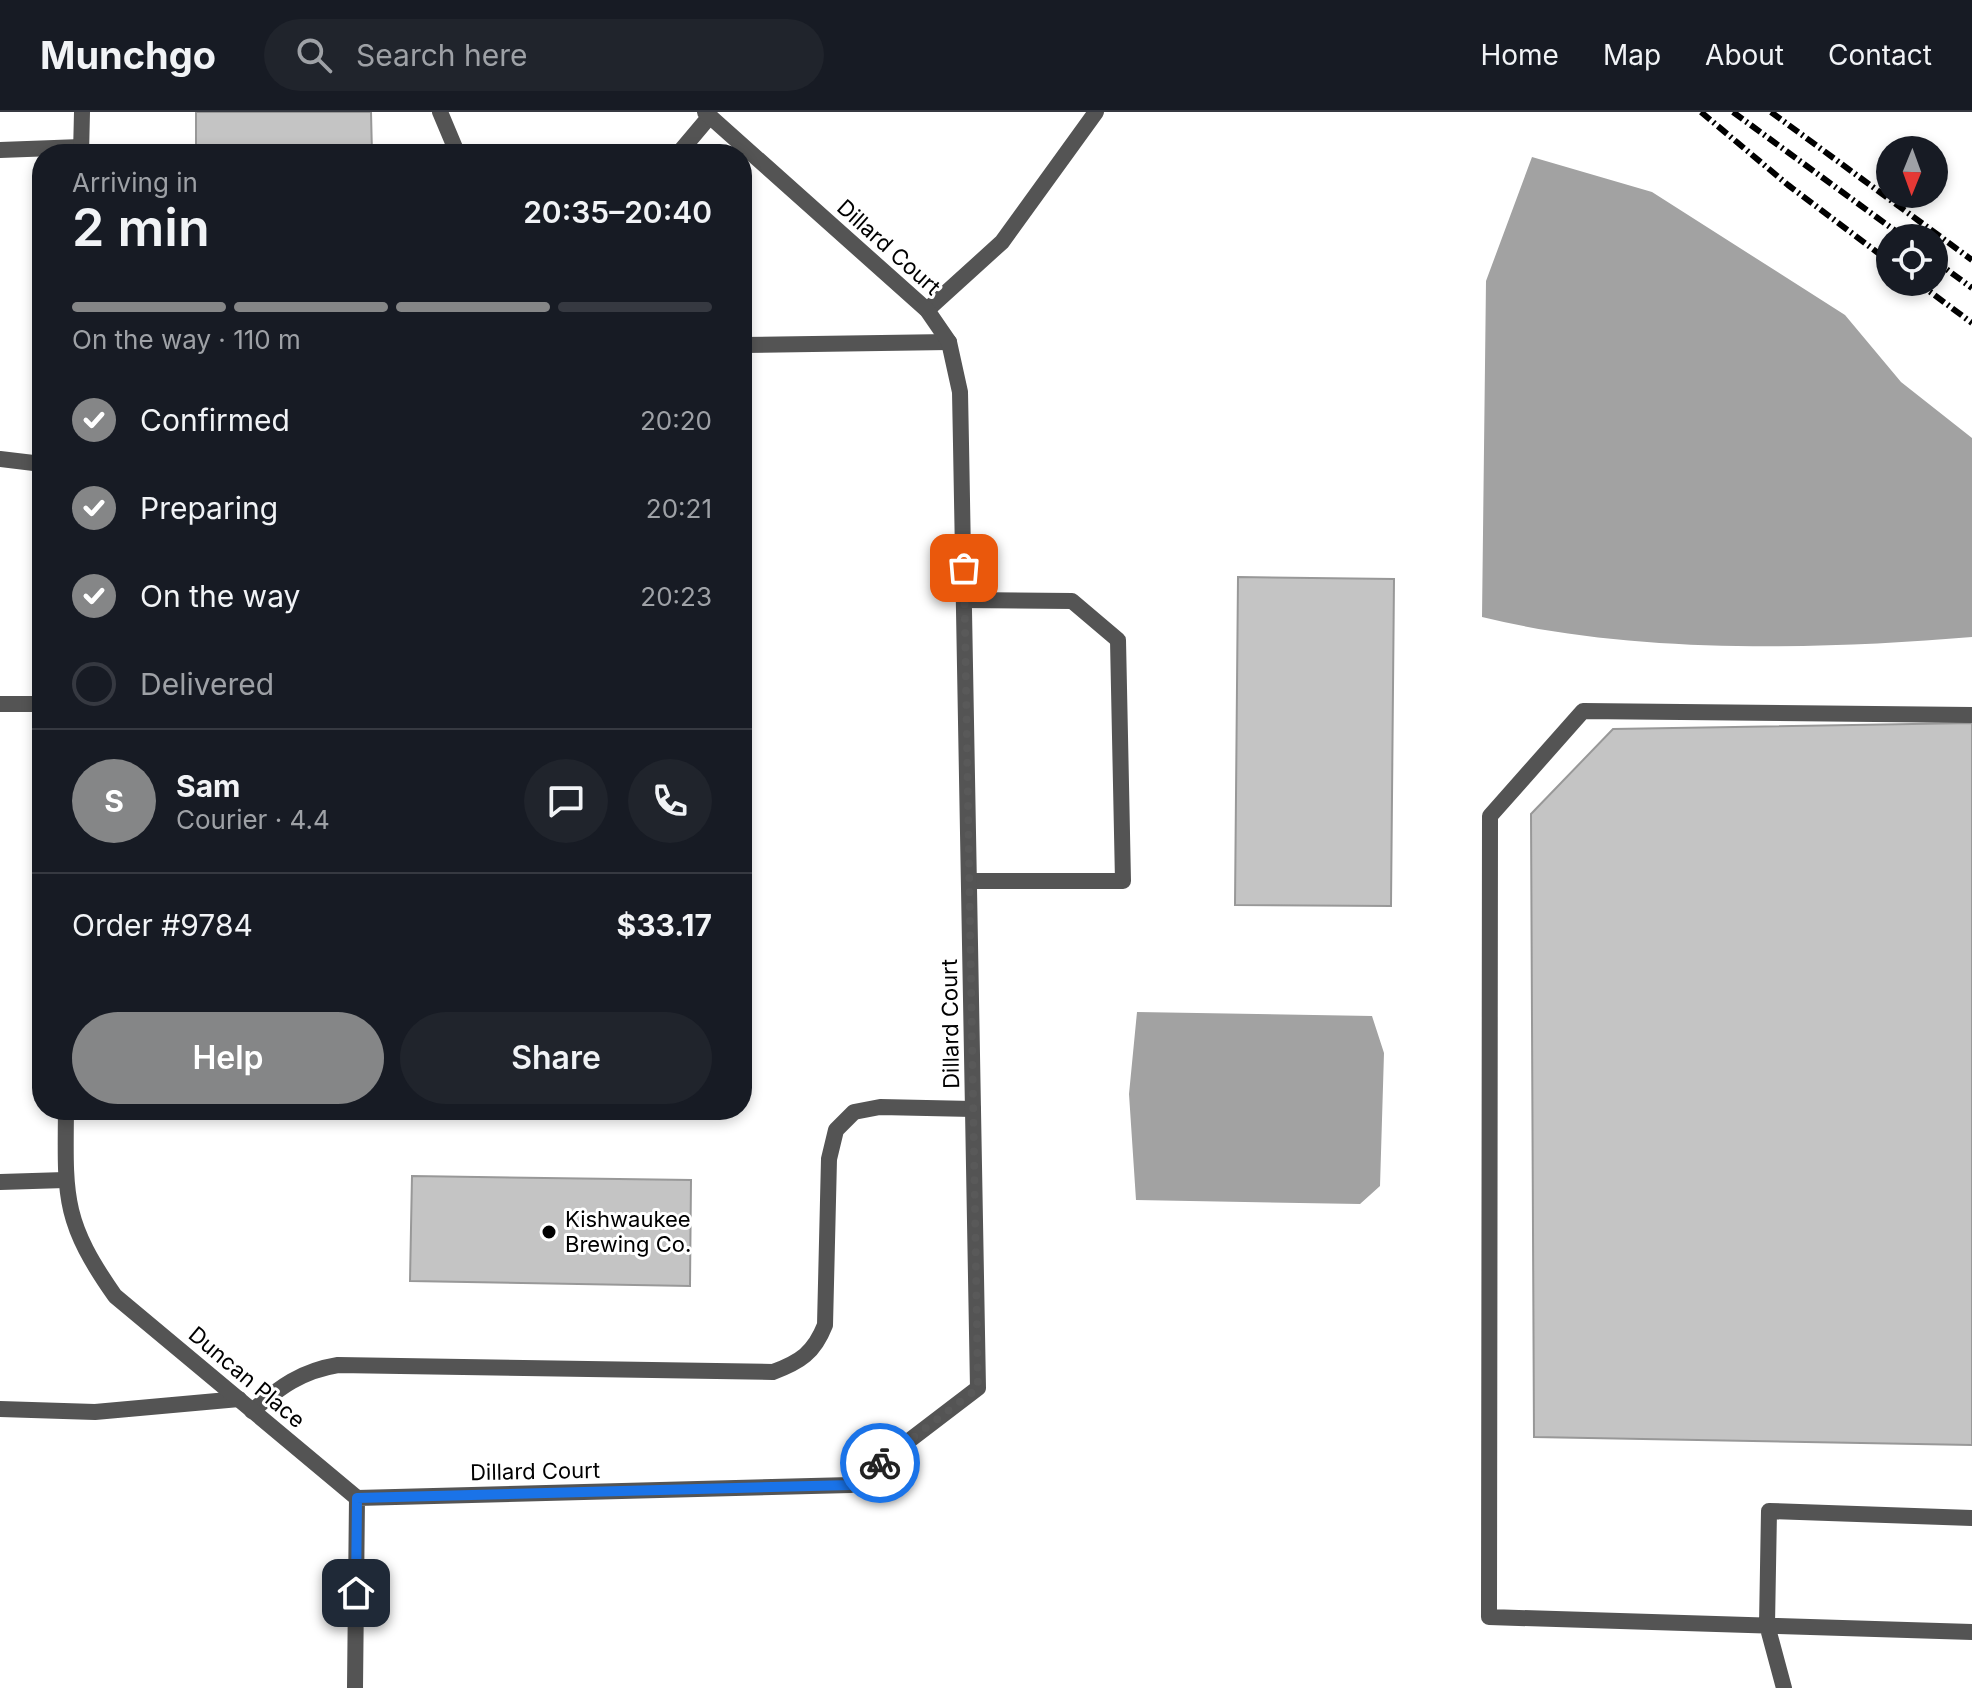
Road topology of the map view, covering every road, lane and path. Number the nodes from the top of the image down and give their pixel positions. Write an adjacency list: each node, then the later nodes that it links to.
1 (82, 112): 5 (street)
2 (440, 112): 6 (street)
3 (1096, 112): 12 (street)
4 (708, 114): 7 (street); 8 (street, Dillard Court)
5 (81, 144)
6 (453, 144)
7 (686, 144)
8 (742, 144)
9 (0, 150): 10 (street)
10 (32, 150)
11 (752, 153): 12 (street, Dillard Court)
12 (927, 310): 13 (street, Dillard Court)
13 (949, 342): 14 (street); 17 (street, Dillard Court)
14 (752, 345)
15 (0, 459): 16 (street)
16 (32, 463)
17 (964, 600): 21 (street, Dillard Court); 21 (street)
18 (0, 704): 19 (street)
19 (32, 704)
20 (1972, 715): 31 (street)
21 (969, 881): 22 (street, Dillard Court)
22 (973, 1109): 28 (street); 29 (street, Dillard Court)
23 (66, 1120): 24 (street, Duncan Place)
24 (65, 1180): 25 (street); 26 (street, Duncan Place)
25 (0, 1182)
26 (239, 1399): 27 (street); 28 (street, Duncan Place)
27 (0, 1409)
28 (252, 1411): 29 (street, Duncan Place)
29 (357, 1498): 33 (street)
30 (1972, 1518): 31 (street)
31 (1767, 1625): 32 (street); 34 (street)
32 (1972, 1632)
33 (355, 1688)
34 (1784, 1688)

